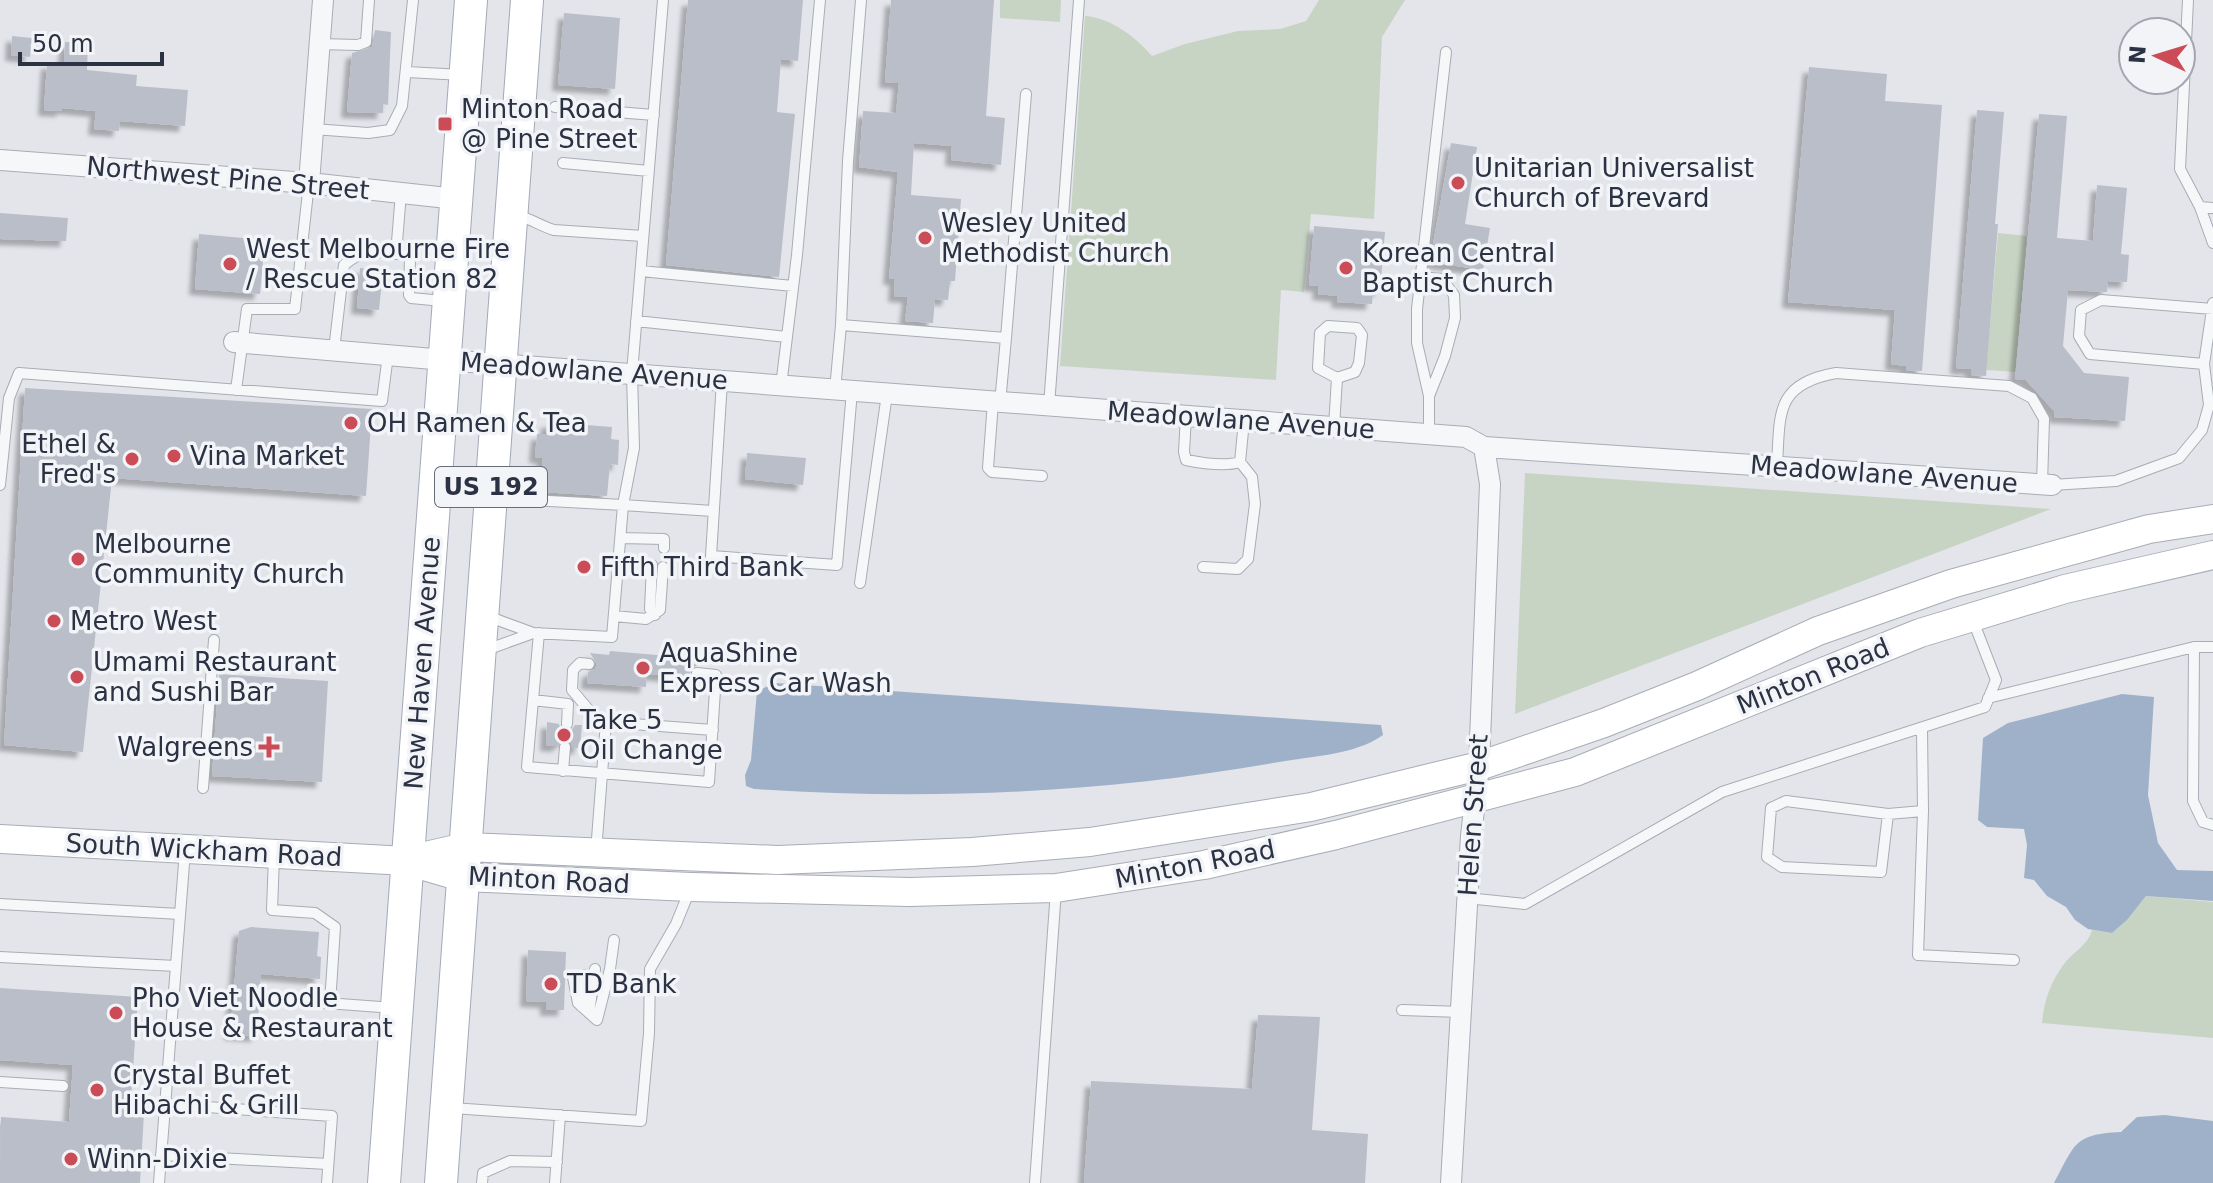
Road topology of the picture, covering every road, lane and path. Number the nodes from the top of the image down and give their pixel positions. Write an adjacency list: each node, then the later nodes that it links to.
1 (323, 0): 11 (street)
2 (369, 0): 11 (lane)
3 (413, 0): 13 (lane)
4 (471, 0): 14 (main road, New Haven Avenue / US 192)
5 (663, 0): 17 (lane)
6 (820, 0): 33 (lane)
7 (861, 0): 37 (lane)
8 (1079, 0): 55 (lane)
9 (2188, 0): 25 (lane)
10 (526, 4): 27 (main road, US 192)
11 (319, 44): 18 (street)
12 (1446, 52): 32 (lane)
13 (407, 72): 14 (lane); 18 (lane)
14 (465, 75): 24 (main road, New Haven Avenue / US 192)
15 (1026, 94): 39 (lane)
16 (555, 107): 17 (lane)
17 (654, 115): 21 (lane)
18 (313, 129): 22 (street)
19 (0, 160): 22 (street, Northwest Pine Street)
20 (563, 163): 21 (lane)
21 (649, 171): 28 (lane)
22 (309, 183): 23 (street, Northwest Pine Street); 40 (lane)
23 (401, 193): 24 (street, Northwest Pine Street); 30 (lane)
24 (457, 199): 34 (main road, New Haven Avenue / US 192)
25 (2200, 207): 26 (lane); 29 (lane)
26 (2213, 208)
27 (512, 214): 28 (lane); 44 (main road, US 192)
28 (643, 236): 31 (lane)
29 (2213, 243)
30 (396, 254): 34 (lane); 41 (lane)
31 (641, 271): 33 (lane); 36 (lane)
32 (1419, 277): 53 (lane); 53 (lane)
33 (793, 286): 38 (lane)
34 (449, 301): 43 (main road, New Haven Avenue / US 192)
35 (2213, 306): 45 (lane); 45 (lane)
36 (636, 321): 38 (lane); 46 (lane)
37 (841, 325): 39 (lane); 51 (lane)
38 (787, 337): 49 (lane)
39 (1006, 338): 54 (lane)
40 (239, 342): 41 (street, Meadowlane Avenue); 50 (lane)
41 (334, 350): 42 (street, Meadowlane Avenue)
42 (388, 355): 43 (street, Meadowlane Avenue); 50 (lane)
43 (445, 360): 44 (street, Meadowlane Avenue); 107 (main road, New Haven Avenue / US 192)
44 (500, 364): 46 (street, Meadowlane Avenue); 67 (main road, US 192)
45 (2204, 364): 56 (lane)
46 (632, 373): 48 (street, Meadowlane Avenue); 68 (lane)
47 (1337, 378): 47 (lane); 59 (lane)
48 (722, 381): 49 (street, Meadowlane Avenue); 69 (lane)
49 (781, 386): 51 (street, Meadowlane Avenue)
50 (236, 390): 65 (lane)
51 (844, 391): 52 (street, Meadowlane Avenue); 69 (lane)
52 (887, 394): 54 (street, Meadowlane Avenue); 76 (lane)
53 (1429, 396): 60 (lane)
54 (996, 402): 55 (street, Meadowlane Avenue); 64 (lane)
55 (1049, 406): 57 (street, Meadowlane Avenue)
56 (2211, 406): 66 (lane, Meadowlane Avenue)
57 (1186, 416): 58 (street, Meadowlane Avenue); 62 (lane)
58 (1244, 421): 59 (street, Meadowlane Avenue); 62 (lane)
59 (1334, 427): 60 (street, Meadowlane Avenue)
60 (1429, 434): 61 (street, Meadowlane Avenue)
61 (1484, 447): 63 (street, Meadowlane Avenue); 95 (street, Helen Street)
62 (1240, 462): 75 (lane)
63 (1777, 466): 66 (street, Meadowlane Avenue); 66 (lane)
64 (1042, 476)
65 (0, 485)
66 (2047, 485)
67 (490, 498): 68 (lane); 78 (main road, US 192)
68 (623, 505): 69 (lane); 71 (lane)
69 (713, 511)
70 (2213, 519): 77 (main road, Minton Road)
71 (621, 538): 72 (lane); 79 (lane)
72 (657, 545)
73 (2213, 555): 80 (main road, Minton Road)
74 (658, 566): 79 (lane)
75 (1203, 567)
76 (860, 583)
77 (1947, 586): 80 (main road); 95 (main road, Minton Road)
78 (482, 614): 81 (lane); 85 (main road, US 192)
79 (614, 616): 81 (lane)
80 (1971, 616): 88 (lane); 99 (main road, Minton Road)
81 (536, 633): 85 (lane); 89 (lane)
82 (214, 640): 98 (lane)
83 (2194, 647): 84 (lane); 88 (lane); 102 (lane)
84 (2213, 647)
85 (479, 653): 108 (main road, US 192)
86 (589, 664): 90 (lane)
87 (697, 673): 93 (lane)
88 (1988, 698): 92 (lane)
89 (533, 700): 91 (lane); 96 (lane)
90 (606, 722): 93 (lane); 97 (lane)
91 (567, 724)
92 (1922, 729): 100 (lane); 111 (lane)
93 (713, 730): 97 (lane)
94 (565, 747): 96 (lane)
95 (1479, 766): 99 (street, Helen Street); 105 (main road, Minton Road)
96 (563, 771): 97 (lane)
97 (602, 774): 105 (lane)
98 (203, 788)
99 (1474, 799): 110 (main road, Minton Road); 111 (street, Helen Street)
100 (1923, 811): 101 (lane); 116 (lane)
101 (1888, 814): 101 (lane)
102 (2213, 825)
103 (0, 839): 104 (main road, South Wickham Road)
104 (185, 849): 106 (main road, South Wickham Road); 113 (lane)
105 (596, 852): 108 (main road, Minton Road)
106 (274, 854): 107 (main road, South Wickham Road); 121 (lane)
107 (407, 861): 108 (main road, Minton Road); 122 (main road, New Haven Avenue / US 192)
108 (464, 862): 109 (main road, Minton Road); 129 (main road, US 192)
109 (691, 887): 110 (main road, Minton Road); 130 (lane)
110 (1056, 888): 140 (lane)
111 (1467, 898): 124 (street, Helen Street)
112 (0, 904): 113 (lane)
113 (180, 914): 117 (lane)
114 (614, 940): 125 (lane)
115 (0, 957): 117 (lane)
116 (2014, 960)
117 (176, 966): 128 (lane)
118 (590, 972): 125 (lane)
119 (573, 977): 125 (lane)
120 (272, 999): 121 (lane)
121 (330, 1004): 122 (lane)
122 (396, 1008): 136 (main road, New Haven Avenue / US 192)
123 (1402, 1010): 124 (lane)
124 (1461, 1012): 141 (street, Helen Street)
125 (589, 1014)
126 (0, 1082): 127 (lane)
127 (63, 1086)
128 (165, 1104): 131 (lane); 133 (lane)
129 (446, 1107): 130 (lane); 137 (main road, US 192)
130 (560, 1115): 132 (lane)
131 (161, 1155): 133 (lane); 134 (lane)
132 (557, 1162): 138 (lane); 139 (lane)
133 (328, 1164): 135 (lane)
134 (159, 1183)
135 (327, 1183)
136 (384, 1183)
137 (441, 1183)
138 (482, 1183)
139 (555, 1183)
140 (1035, 1183)
141 (1451, 1183)

